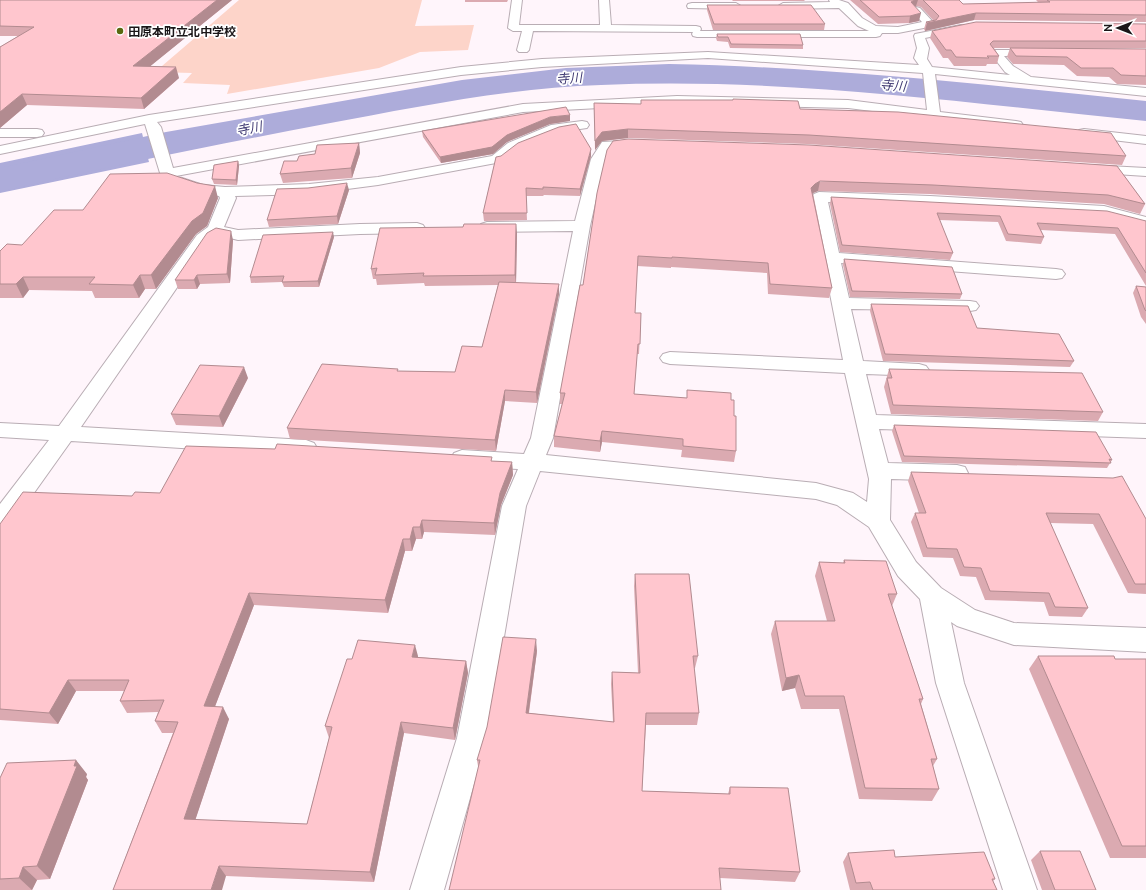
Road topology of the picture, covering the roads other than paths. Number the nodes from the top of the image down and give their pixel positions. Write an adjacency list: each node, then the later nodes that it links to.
1 (517, 0): 10 (street)
2 (604, 0): 11 (street)
3 (834, 0): 4 (street)
4 (844, 5): 6 (street); 12 (street)
5 (749, 6): 8 (street)
6 (772, 6)
7 (916, 10): 13 (street)
8 (694, 17): 11 (street); 12 (street); 20 (street)
9 (974, 25): 21 (street)
10 (528, 28): 11 (street); 16 (street)
11 (606, 28)
12 (878, 29): 13 (street)
13 (896, 30): 14 (street)
14 (904, 42)
15 (987, 42): 18 (street)
16 (523, 50)
17 (912, 51): 21 (street)
18 (995, 52): 19 (street); 23 (street)
19 (1049, 53)
20 (708, 55): 22 (street); 26 (street)
21 (921, 59): 22 (street)
22 (928, 71): 23 (street); 25 (street)
23 (1029, 81): 24 (street)
24 (1146, 92)
25 (934, 113): 28 (street); 36 (street)
26 (152, 123): 31 (street); 36 (street)
27 (582, 125): 38 (street)
28 (1029, 126)
29 (1068, 131): 32 (street)
30 (0, 132): 31 (street)
31 (61, 137): 34 (street)
32 (1146, 140)
33 (652, 144): 40 (street)
34 (0, 150)
35 (1078, 168): 37 (street)
36 (165, 169): 38 (street)
37 (1146, 172)
38 (225, 192): 43 (street)
39 (1146, 222): 44 (street)
40 (582, 226): 41 (street); 57 (street)
41 (471, 227)
42 (431, 228): 43 (street)
43 (215, 230): 54 (street)
44 (831, 256): 45 (street); 46 (street)
45 (1056, 274)
46 (841, 303): 47 (street); 49 (street)
47 (970, 306)
48 (670, 358): 49 (street)
49 (855, 368): 50 (street); 51 (street)
50 (941, 371)
51 (867, 422): 53 (street); 58 (street)
52 (0, 430): 54 (street)
53 (1146, 431)
54 (65, 434): 55 (street); 61 (street)
55 (327, 450)
56 (438, 456): 57 (street)
57 (533, 462): 60 (street); 64 (street)
58 (878, 471): 59 (street); 60 (street)
59 (981, 474)
60 (878, 521): 62 (street)
61 (0, 522)
62 (932, 594): 63 (street); 65 (street)
63 (1146, 640)
64 (427, 890)
65 (1020, 890)

